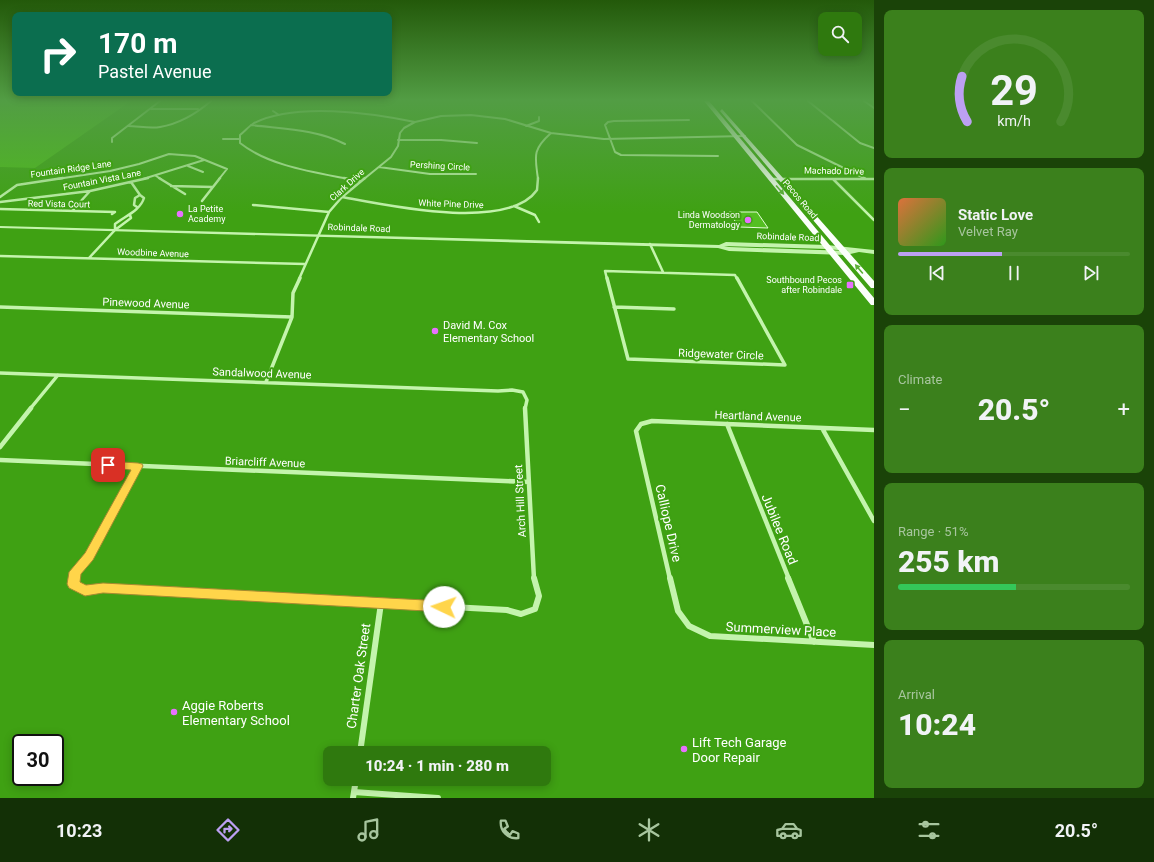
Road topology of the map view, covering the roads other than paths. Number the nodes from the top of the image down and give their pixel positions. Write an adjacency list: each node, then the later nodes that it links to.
1 (112, 138): 14 (street)
2 (332, 138): 16 (street)
3 (544, 138): 42 (street, White Pine Drive)
4 (586, 138): 13 (street, Clark Drive)
5 (662, 138): 13 (street, Clark Drive)
6 (737, 138): 26 (main road, Pecos Road)
7 (747, 138): 25 (main road, Pecos Road)
8 (790, 138): 28 (street)
9 (854, 138): 17 (street)
10 (239, 139): 11 (street); 30 (street)
11 (222, 140)
12 (398, 140): 15 (street); 21 (street, Clark Drive)
13 (612, 140): 18 (street)
14 (112, 142)
15 (478, 143)
16 (345, 144)
17 (874, 148)
18 (718, 156)
19 (204, 160): 20 (street, Fountain Vista Lane); 33 (street); 37 (street, Fountain Ridge Lane)
20 (188, 166): 22 (street); 24 (street, Fountain Vista Lane)
21 (379, 167): 23 (street, Pershing Circle); 30 (street, Clark Drive)
22 (203, 172)
23 (476, 174)
24 (156, 176): 31 (street, Fountain Vista Lane); 32 (street)
25 (781, 178): 26 (street, Machado Drive); 27 (street, Machado Drive); 56 (main road, Pecos Road)
26 (770, 179): 55 (main road, Pecos Road, one-way to 55)
27 (832, 179): 28 (street, Machado Drive); 49 (street)
28 (866, 179): 29 (street, Machado Drive)
29 (874, 179)
30 (360, 181): 38 (street, Clark Drive)
31 (131, 182): 34 (street, Fountain Vista Lane); 36 (street)
32 (172, 186): 33 (street); 35 (street)
33 (213, 187): 39 (street)
34 (90, 191): 40 (street, Fountain Vista Lane); 45 (street)
35 (185, 194)
36 (140, 195): 43 (street); 43 (street)
37 (0, 197)
38 (342, 197): 42 (street, White Pine Drive); 46 (street, Clark Drive)
39 (202, 201)
40 (0, 202)
41 (254, 205): 46 (street)
42 (514, 206): 50 (street)
43 (137, 207): 48 (street)
44 (0, 209): 45 (street, Red Vista Court)
45 (72, 211): 47 (street, Red Vista Court)
46 (329, 212): 53 (street, Clark Drive)
47 (112, 214)
48 (130, 214): 52 (street); 52 (street)
49 (874, 220)
50 (539, 222)
51 (0, 227): 52 (street, Robindale Road)
52 (115, 230): 53 (street, Robindale Road); 59 (street)
53 (318, 235): 54 (street, Robindale Road); 60 (street, Clark Drive)
54 (650, 244): 55 (street, Robindale Road); 61 (street)
55 (830, 249): 56 (street, Robindale Road); 63 (main road, Pecos Road)
56 (844, 250): 57 (street, Robindale Road); 62 (main road, Pecos Road, one-way to 56)
57 (874, 252)
58 (0, 256): 59 (street, Woodbine Avenue)
59 (88, 258): 60 (street, Woodbine Avenue)
60 (305, 264): 67 (street, Clark Drive)
61 (663, 272): 65 (street, Ridgewater Circle); 65 (street, Ridgewater Circle)
62 (874, 286)
63 (874, 303)
64 (0, 307): 67 (street, Pinewood Avenue)
65 (614, 307): 66 (street)
66 (674, 309)
67 (292, 317): 70 (street, Clark Drive)
68 (0, 373): 69 (street, Sandalwood Avenue)
69 (58, 375): 70 (street, Sandalwood Avenue); 76 (street)
70 (266, 382): 71 (street, Sandalwood Avenue)
71 (523, 392): 79 (street, Arch Hill Street)
72 (641, 424): 73 (street, Heartland Avenue); 82 (street, Calliope Drive)
73 (727, 424): 74 (street, Heartland Avenue); 83 (street, Jubilee Road)
74 (822, 428): 75 (street, Heartland Avenue); 80 (street)
75 (874, 430)
76 (0, 447)
77 (0, 460): 78 (street, Briarcliff Avenue)
78 (138, 466): 79 (street, Briarcliff Avenue); 81 (street)
79 (529, 482): 81 (street, Arch Hill Street)
80 (874, 521)
81 (381, 603): 85 (street, Charter Oak Street)
82 (689, 626): 83 (street, Summerview Place)
83 (814, 642): 84 (street, Summerview Place)
84 (874, 645)
85 (361, 746)
86 (354, 795): 87 (street)
87 (438, 798)

